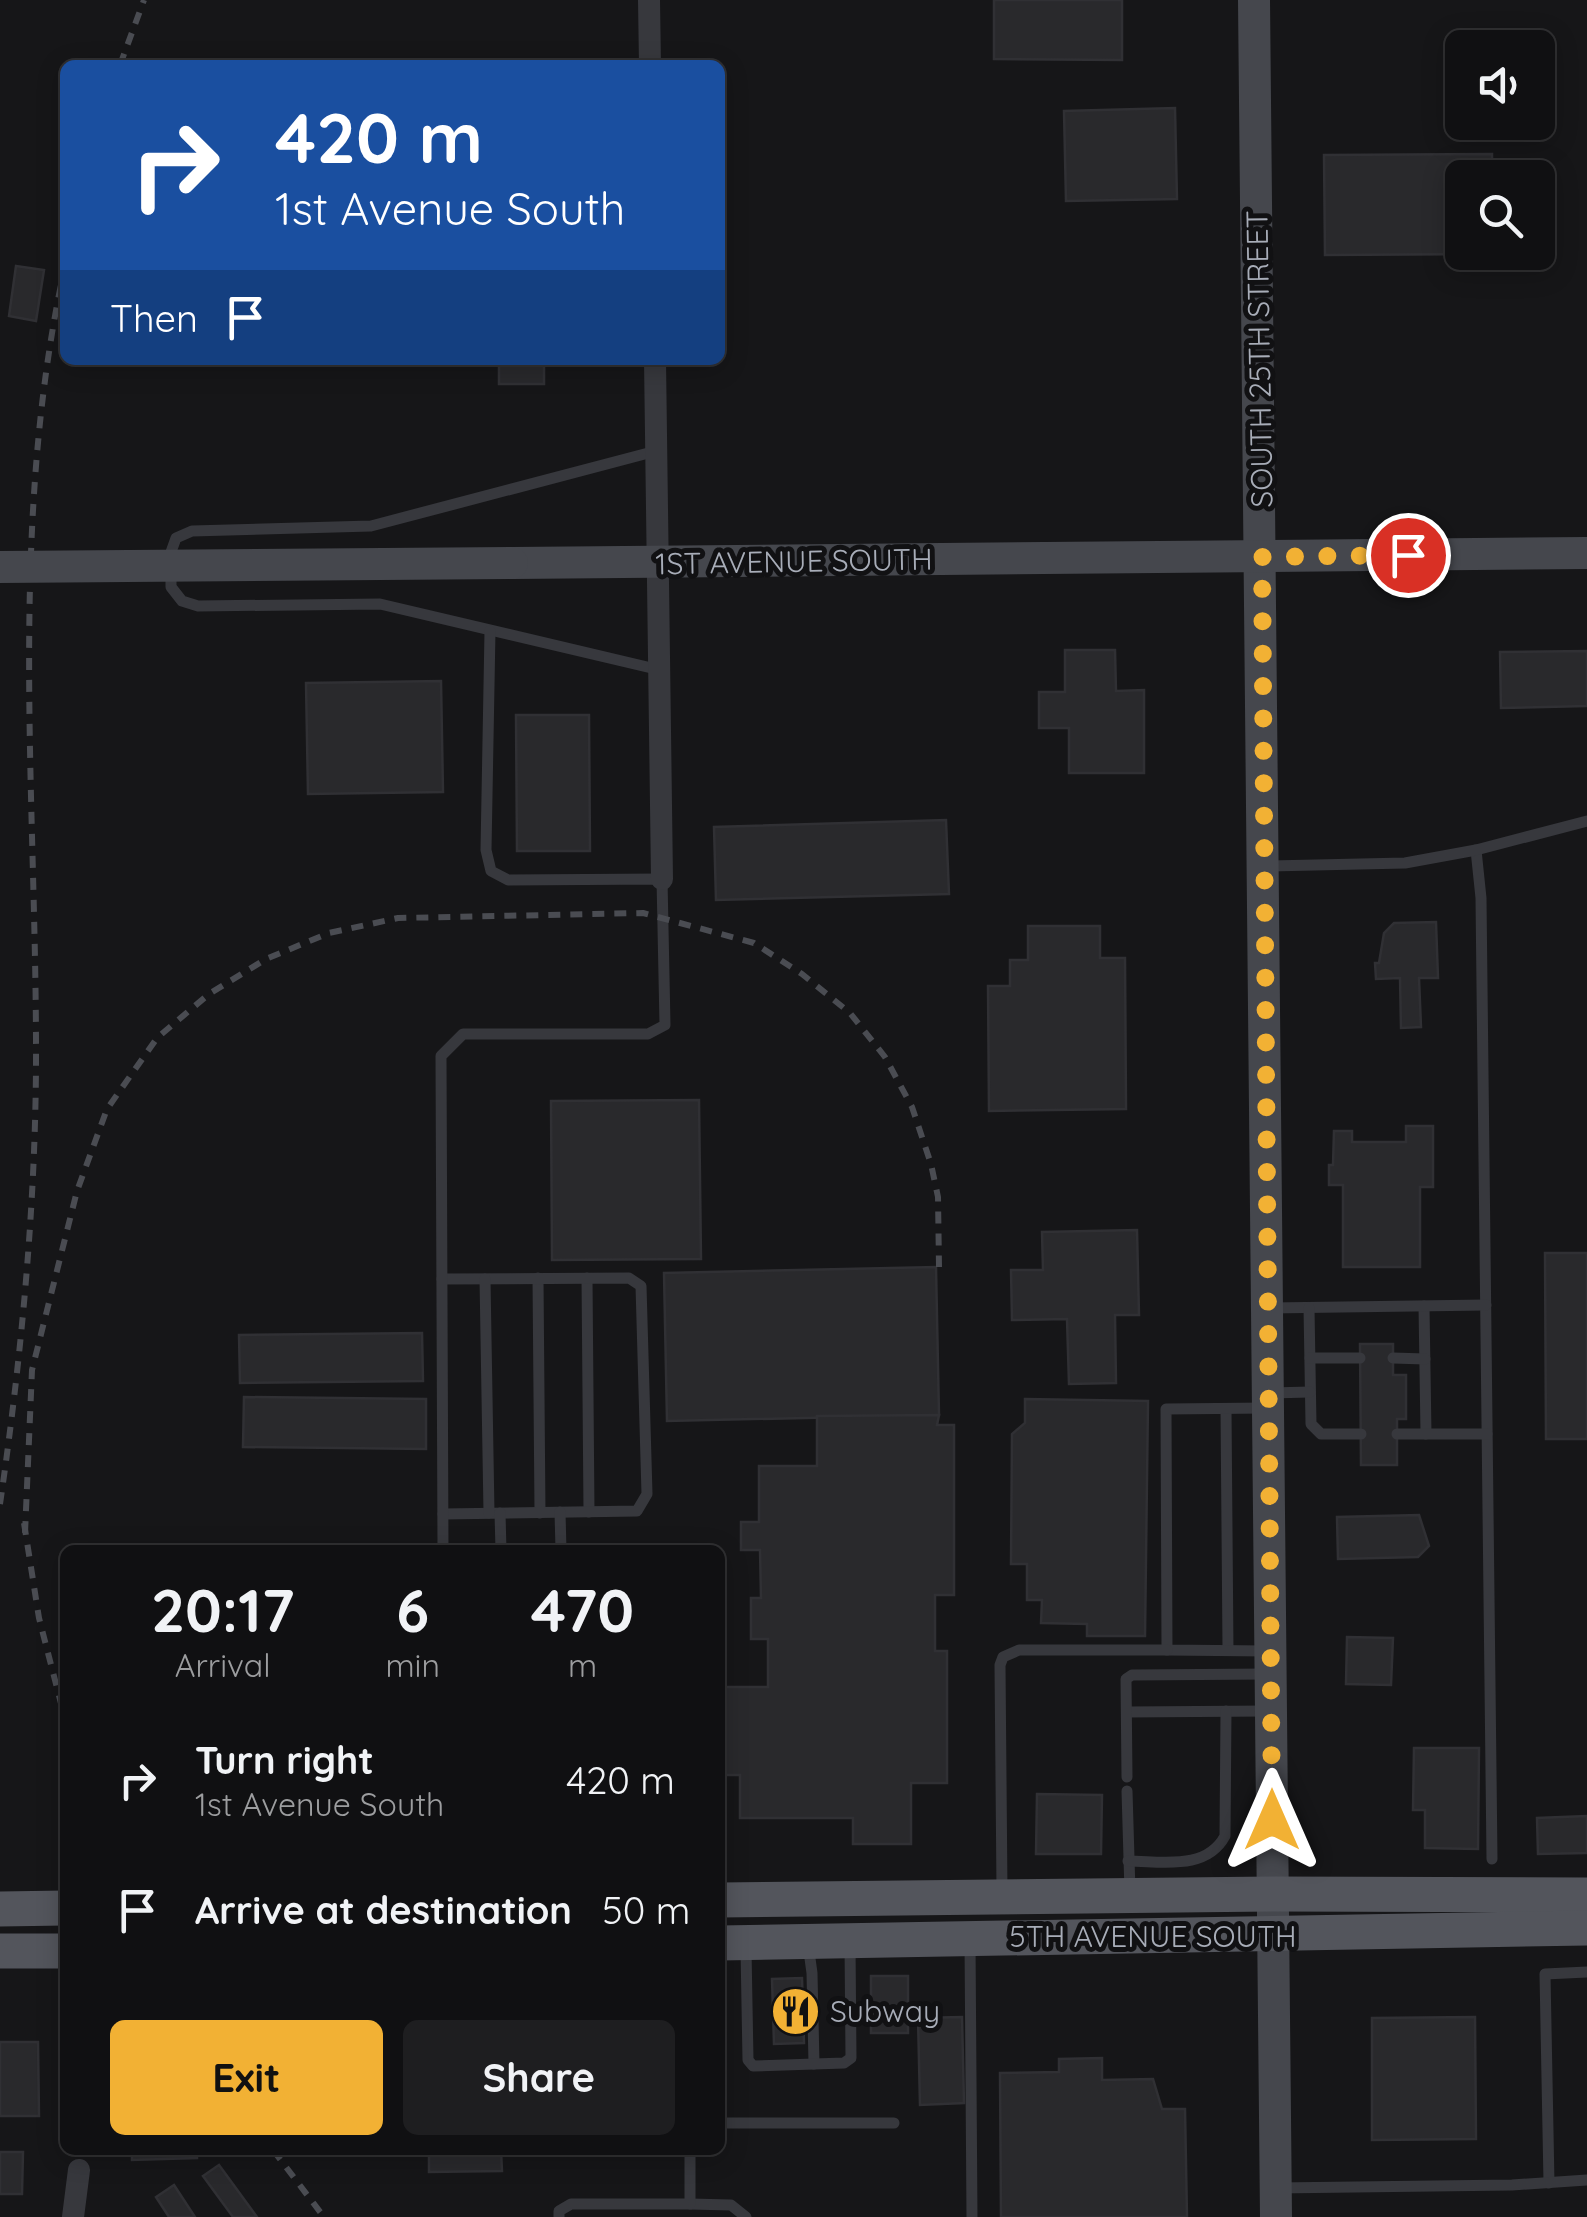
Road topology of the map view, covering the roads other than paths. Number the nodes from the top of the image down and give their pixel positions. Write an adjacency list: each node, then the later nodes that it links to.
1 (649, 0): 3 (street)
2 (1254, 0): 7 (street, SOUTH 25TH STREET)
3 (650, 60)
4 (655, 365): 5 (street)
5 (657, 451): 8 (street); 10 (lane)
6 (1587, 553): 7 (street, 1ST AVENUE SOUTH)
7 (1262, 557): 8 (street, 1ST AVENUE SOUTH); 14 (street, SOUTH 25TH STREET)
8 (658, 562): 9 (street, 1ST AVENUE SOUTH, bridge); 11 (street)
9 (0, 567)
10 (490, 631): 11 (lane); 15 (lane)
11 (660, 670): 15 (street)
12 (1587, 821): 13 (lane)
13 (1476, 850): 14 (lane); 20 (lane)
14 (1265, 866): 22 (street, SOUTH 25TH STREET)
15 (662, 879): 18 (lane)
16 (538, 1278): 17 (lane); 19 (lane); 37 (lane)
17 (587, 1278): 36 (lane); 36 (lane)
18 (442, 1279): 19 (lane); 38 (lane)
19 (485, 1279): 39 (lane)
20 (1486, 1305): 21 (lane); 34 (lane)
21 (1424, 1306): 23 (lane); 27 (lane)
22 (1268, 1308): 23 (lane); 29 (street, SOUTH 25TH STREET)
23 (1308, 1308): 24 (lane)
24 (1310, 1358): 25 (lane); 28 (lane)
25 (1360, 1358)
26 (1393, 1358): 27 (lane)
27 (1425, 1359): 33 (lane)
28 (1310, 1392): 29 (lane); 31 (lane)
29 (1270, 1401): 30 (lane); 45 (street, SOUTH 25TH STREET)
30 (1226, 1409): 43 (lane); 44 (lane)
31 (1361, 1434)
32 (1398, 1434): 33 (lane)
33 (1426, 1434): 34 (lane)
34 (1487, 1434): 51 (lane)
35 (560, 1512): 36 (lane); 37 (lane); 42 (lane)
36 (588, 1512)
37 (540, 1513): 39 (lane)
38 (443, 1514): 39 (lane); 40 (lane)
39 (494, 1514): 41 (lane)
40 (443, 1545)
41 (500, 1545)
42 (560, 1545)
43 (1167, 1650): 44 (lane); 55 (lane)
44 (1228, 1650): 45 (lane)
45 (1271, 1662): 47 (street, SOUTH 25TH STREET); 48 (lane)
46 (1226, 1711): 47 (lane); 48 (lane); 52 (lane)
47 (1272, 1711): 53 (street, SOUTH 25TH STREET)
48 (1126, 1712): 49 (lane)
49 (1127, 1777)
50 (1127, 1792): 52 (lane)
51 (1492, 1859)
52 (1129, 1878): 53 (main road, 5TH AVENUE SOUTH); 55 (main road, 5TH AVENUE SOUTH)
53 (1273, 1894): 54 (main road, 5TH AVENUE SOUTH); 60 (street, SOUTH 25TH STREET)
54 (1587, 1895)
55 (1002, 1896): 56 (main road, 5TH AVENUE SOUTH)
56 (725, 1900)
57 (0, 1908): 58 (main road)
58 (60, 1908)
59 (1587, 1928): 60 (main road, 5TH AVENUE SOUTH)
60 (1274, 1936): 61 (main road, 5TH AVENUE SOUTH); 75 (street, SOUTH 25TH STREET)
61 (970, 1937): 62 (main road, 5TH AVENUE SOUTH); 80 (lane)
62 (850, 1940): 64 (main road, 5TH AVENUE SOUTH); 68 (lane)
63 (733, 1942): 64 (main road, 5TH AVENUE SOUTH); 68 (lane)
64 (808, 1942): 68 (lane)
65 (60, 1950): 66 (main road)
66 (0, 1951)
67 (1587, 1972): 74 (lane)
68 (814, 2064)
69 (725, 2123): 70 (lane)
70 (894, 2124)
71 (690, 2155): 76 (lane)
72 (80, 2170): 77 (street)
73 (1587, 2180): 74 (lane)
74 (1548, 2183): 75 (lane)
75 (1276, 2203)
76 (690, 2204): 78 (lane); 79 (lane)
77 (73, 2217)
78 (559, 2217)
79 (746, 2217)
80 (972, 2217)

